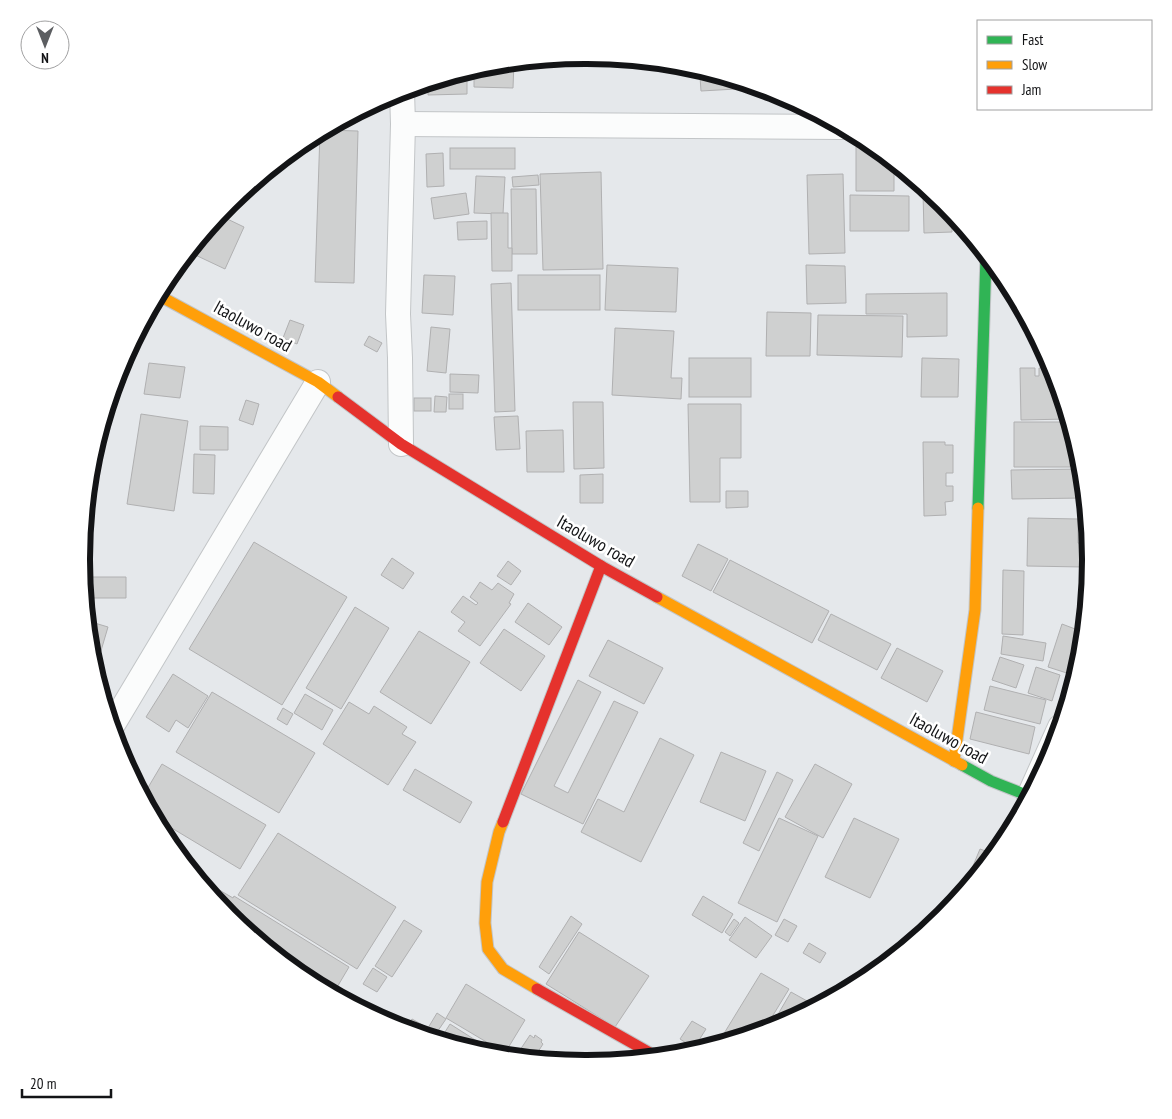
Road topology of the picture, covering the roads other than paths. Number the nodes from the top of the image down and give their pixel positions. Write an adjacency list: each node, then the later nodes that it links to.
1 (402, 99): 2 (street)
2 (403, 124): 3 (street); 7 (street)
3 (828, 127)
4 (986, 267): 10 (street)
5 (165, 299): 6 (street, Itaoluwo road)
6 (318, 382): 7 (street, Itaoluwo road); 9 (street)
7 (401, 444): 8 (street, Itaoluwo road)
8 (600, 566): 10 (street, Itaoluwo road); 12 (street)
9 (117, 718)
10 (954, 761): 11 (street, Itaoluwo road)
11 (1023, 794)
12 (647, 1051)

